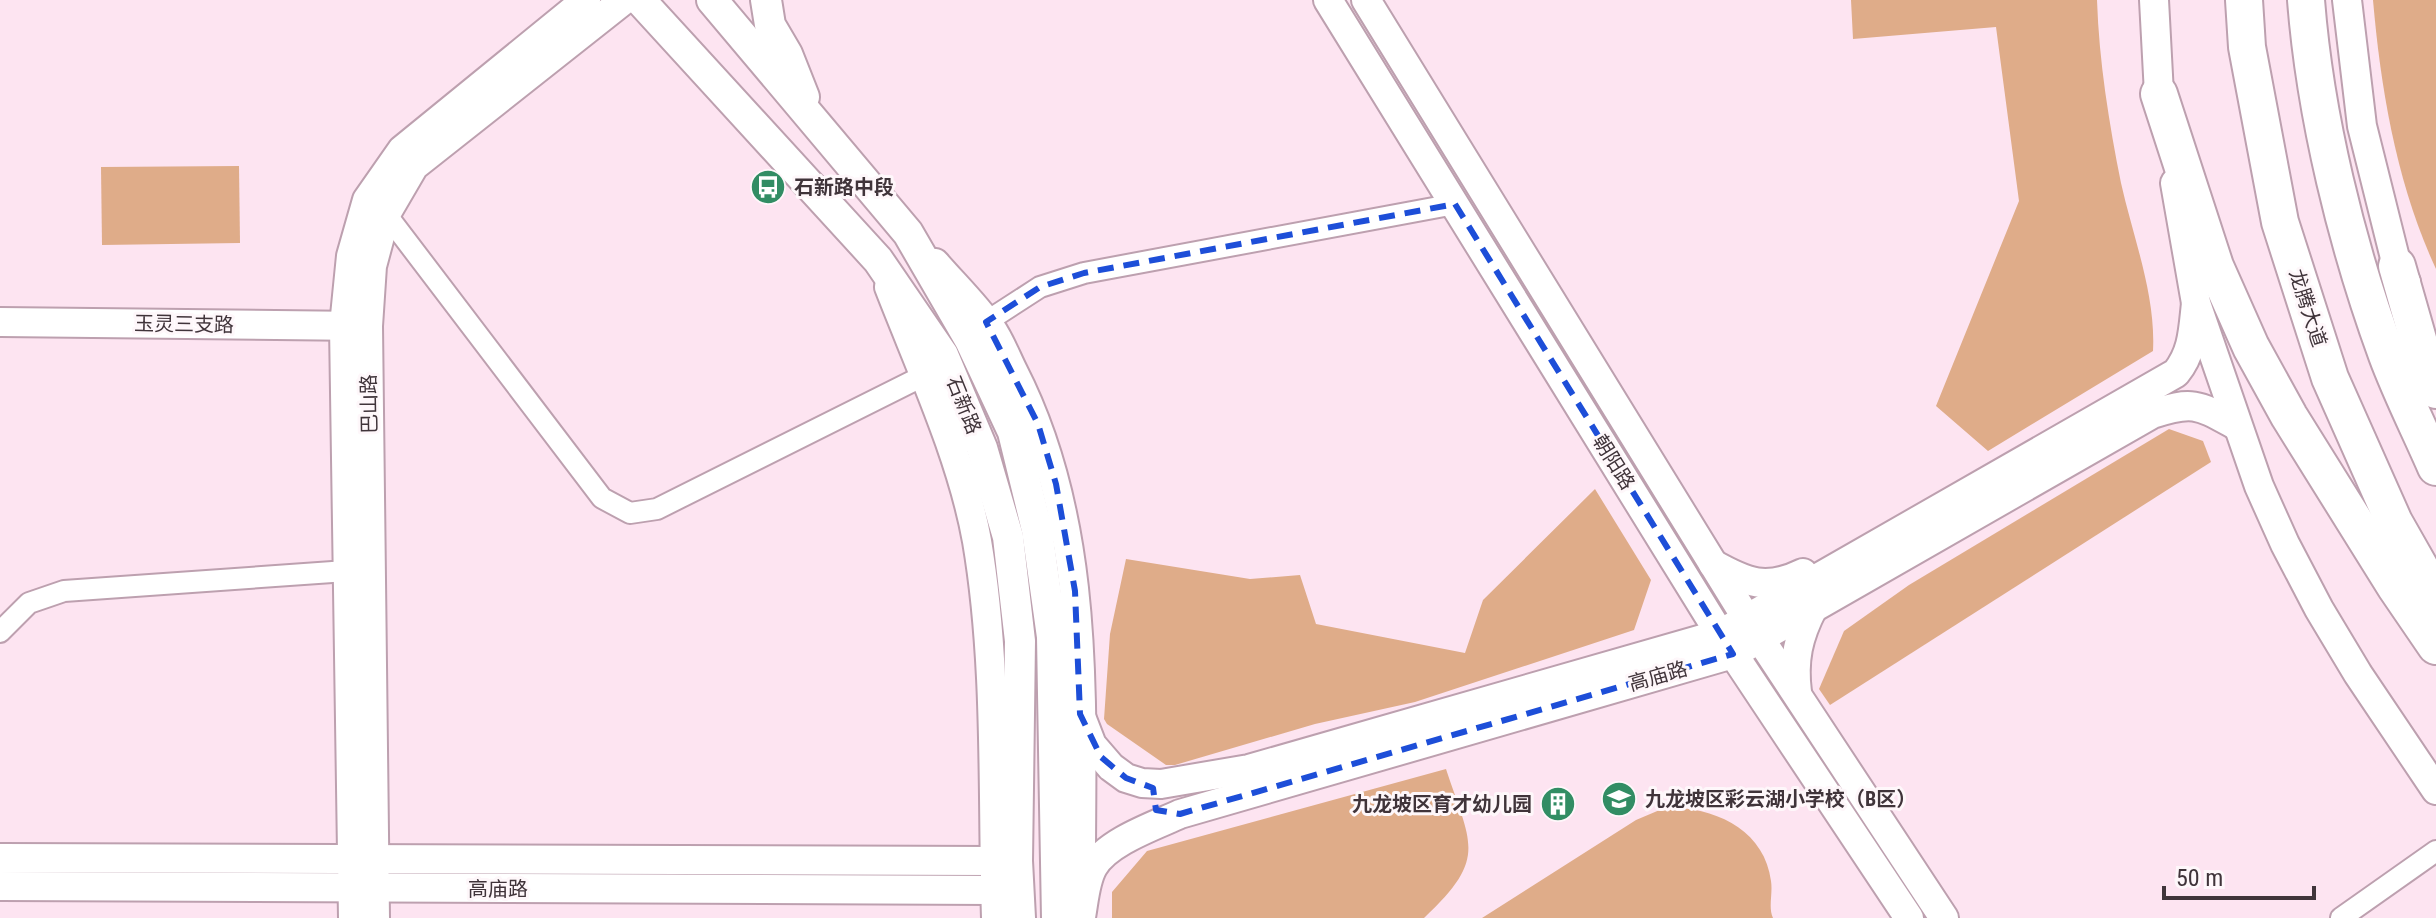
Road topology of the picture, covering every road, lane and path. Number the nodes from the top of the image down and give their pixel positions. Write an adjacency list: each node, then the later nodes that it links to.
1 (586, 0): 22 (street, 巴山路)
2 (624, 0): 15 (street, 巴山路)
3 (640, 0): 17 (main road, 石新路)
4 (712, 0): 13 (main road, 石新路)
5 (766, 0): 13 (main road)
6 (1328, 0): 14 (street, 朝阳路)
7 (1366, 0): 29 (street, 朝阳路)
8 (2154, 0): 12 (street)
9 (2244, 0): 31 (highway, 龙腾大道)
10 (2306, 0): 27 (highway)
11 (2347, 0): 18 (street)
12 (2159, 94): 19 (street); 36 (highway)
13 (813, 121): 16 (main road, 石新路)
14 (1455, 204): 21 (street); 35 (street, 朝阳路)
15 (386, 214): 22 (street, 巴山路); 24 (street)
16 (908, 233): 21 (street); 52 (main road, 石新路)
17 (878, 260): 24 (street); 51 (main road, 石新路)
18 (2397, 266): 23 (street); 25 (highway)
19 (2196, 303): 26 (street); 28 (street, 高庙路)
20 (0, 322): 22 (street, 玉灵三支路)
21 (986, 322): 38 (street)
22 (356, 326): 30 (street, 巴山路)
23 (2436, 339)
24 (923, 376): 45 (street)
25 (2436, 390)
26 (2237, 426): 32 (street, 高庙路); 40 (street)
27 (2436, 467)
28 (1875, 546): 29 (street); 33 (street, 高庙路)
29 (1713, 564): 33 (street, 朝阳路)
30 (359, 570): 34 (street); 44 (street, 巴山路)
31 (2436, 596)
32 (1813, 608): 33 (street, 高庙路); 37 (street)
33 (1753, 628): 35 (street, 高庙路); 37 (street, 朝阳路)
34 (0, 632)
35 (1727, 644): 39 (street, 高庙路); 41 (street, 高庙路); 53 (street, 朝阳路)
36 (2436, 646)
37 (1797, 693): 54 (street, 朝阳路)
38 (1080, 714): 39 (street, 高庙路); 52 (street)
39 (1249, 769): 41 (street)
40 (2436, 790)
41 (1180, 814): 52 (street, 高庙路)
42 (2436, 851): 55 (street)
43 (0, 858): 44 (street, 高庙路)
44 (363, 859): 45 (street, 高庙路); 47 (street, 巴山路)
45 (994, 861): 48 (street)
46 (0, 886): 47 (street, 高庙路)
47 (364, 888): 48 (street, 高庙路); 49 (street, 巴山路); 50 (street, 巴山路)
48 (996, 904)
49 (353, 918)
50 (375, 918)
51 (1020, 918)
52 (1073, 918)
53 (1909, 918)
54 (1944, 918)
55 (2341, 918)

